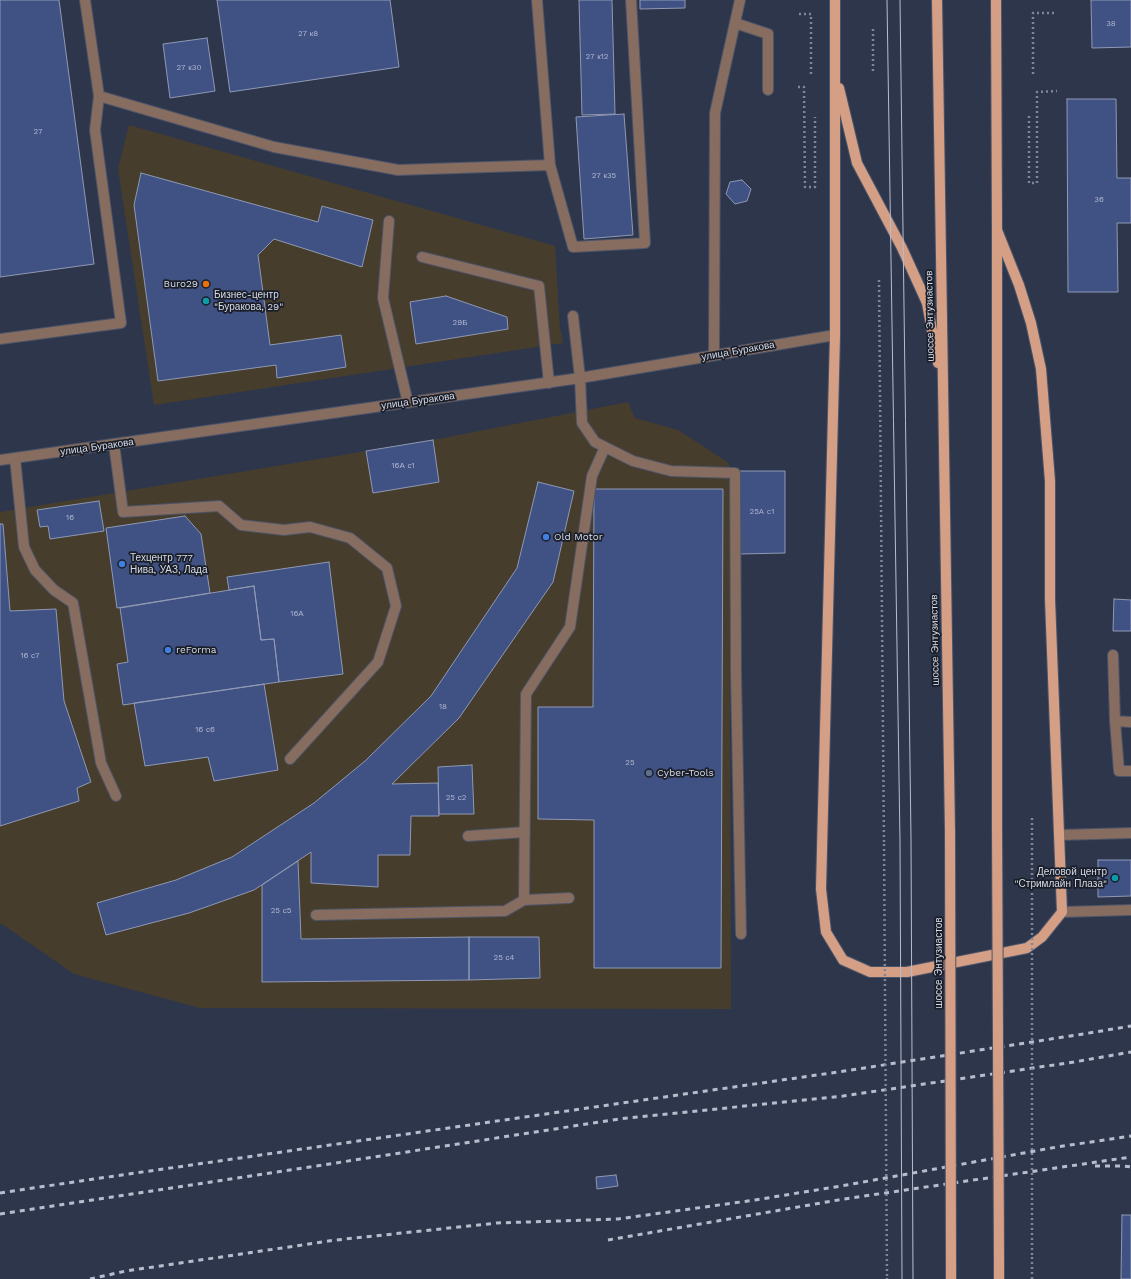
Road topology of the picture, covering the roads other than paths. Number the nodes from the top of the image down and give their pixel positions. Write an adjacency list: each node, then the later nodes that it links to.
1 (85, 0): 11 (street)
2 (537, 0): 12 (street)
3 (631, 0): 12 (street)
4 (740, 0): 8 (street)
5 (836, 0): 9 (main road)
6 (937, 0): 22 (main road, шоссе Энтузиастов)
7 (996, 0): 14 (main road)
8 (735, 23): 10 (street); 19 (street)
9 (835, 73): 17 (main road); 22 (main road)
10 (768, 90)
11 (99, 96): 12 (street); 18 (street)
12 (550, 165)
13 (388, 221): 23 (street)
14 (997, 230): 36 (main road); 45 (main road, bridge)
15 (422, 257): 21 (street)
16 (573, 316): 20 (street)
17 (835, 335): 19 (street, улица Буракова); 41 (main road)
18 (0, 339)
19 (714, 355): 20 (street, улица Буракова)
20 (580, 378): 21 (street, улица Буракова); 25 (street)
21 (549, 383): 23 (street, улица Буракова)
22 (943, 388): 44 (main road, шоссе Энтузиастов, bridge)
23 (408, 403): 24 (street, улица Буракова)
24 (114, 444): 26 (street, улица Буракова); 31 (street)
25 (605, 447): 34 (street); 43 (street)
26 (15, 458): 27 (street, улица Буракова); 33 (street)
27 (0, 460)
28 (1113, 655): 29 (street)
29 (1115, 721): 30 (street); 32 (street)
30 (1131, 722)
31 (290, 759)
32 (1131, 771)
33 (116, 796)
34 (525, 832): 37 (street); 39 (street)
35 (1131, 833): 36 (street)
36 (1059, 835): 41 (main road)
37 (468, 836)
38 (569, 898): 39 (street)
39 (524, 900): 42 (street)
40 (1131, 910): 41 (street)
41 (1062, 912)
42 (316, 915)
43 (741, 934)
44 (951, 1279)
45 (999, 1279)

